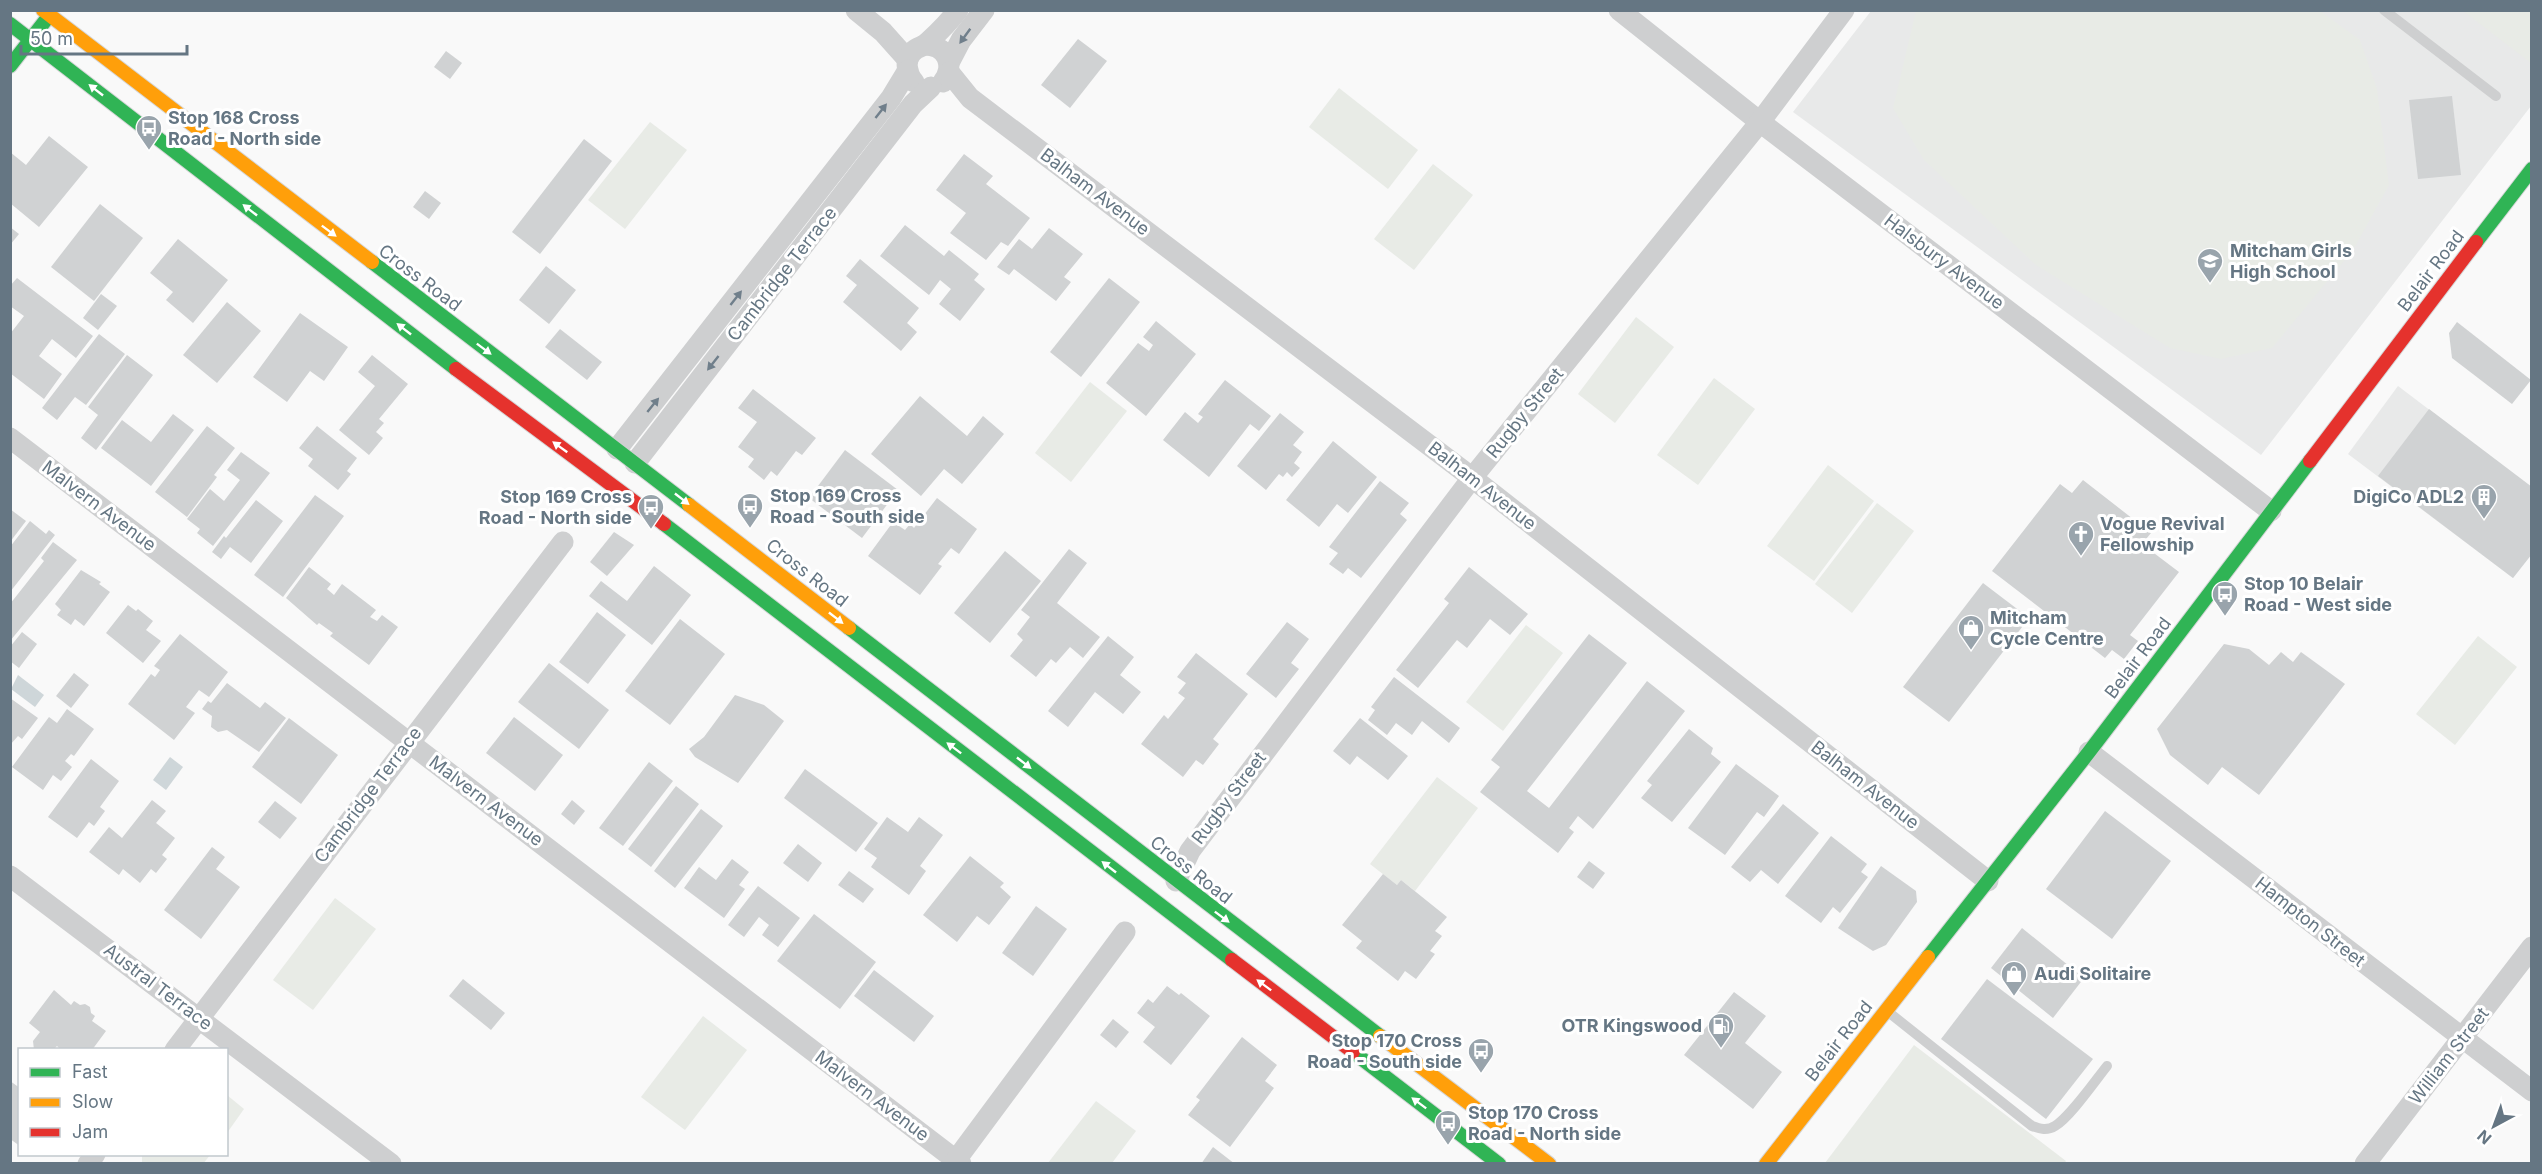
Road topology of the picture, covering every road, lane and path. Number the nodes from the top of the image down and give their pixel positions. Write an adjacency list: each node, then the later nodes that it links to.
1 (856, 10): 10 (street)
2 (958, 10): 10 (street, Cambridge Terrace)
3 (984, 10): 12 (street, Cambridge Terrace, one-way to 12)
4 (1619, 10): 14 (street, Halsbury Avenue)
5 (1844, 10): 14 (street, Rugby Street)
6 (2384, 10): 13 (lane)
7 (48, 12): 9 (main road); 25 (main road, Cross Road, one-way to 25)
8 (10, 24): 9 (main road, Cross Road)
9 (31, 40): 11 (main road); 25 (main road, Cross Road, one-way to 9)
10 (915, 56): 12 (street); 12 (street); 15 (street, Cambridge Terrace, one-way to 10)
11 (10, 66)
12 (942, 77): 16 (street, Cambridge Terrace); 26 (street, Balham Avenue)
13 (2496, 96)
14 (1760, 122): 26 (street, Rugby Street); 27 (street, Halsbury Avenue)
15 (865, 131): 16 (street); 18 (street, Cambridge Terrace)
16 (882, 144): 19 (street, Cambridge Terrace)
17 (2532, 169): 27 (main road, Belair Road)
18 (835, 170): 19 (street); 20 (street, Cambridge Terrace)
19 (852, 183): 21 (street, Cambridge Terrace)
20 (802, 212): 21 (street); 22 (street, Cambridge Terrace)
21 (819, 226): 23 (street, Cambridge Terrace)
22 (758, 270): 23 (street); 25 (street, Cambridge Terrace, one-way to 22)
23 (774, 284): 25 (street, Cambridge Terrace, one-way to 25)
24 (10, 438): 29 (street, Malvern Avenue)
25 (618, 467): 32 (main road, Cross Road, one-way to 32); 44 (main road, Cross Road, one-way to 25)
26 (1472, 478): 32 (street, Rugby Street); 33 (street, Balham Avenue)
27 (2271, 511): 30 (main road, Belair Road)
28 (563, 542): 29 (street, Cambridge Terrace)
29 (408, 741): 37 (street, Cambridge Terrace); 42 (street, Malvern Avenue)
30 (2089, 752): 33 (main road, Belair Road); 38 (street, Hampton Street)
31 (10, 876): 37 (street, Austral Terrace)
32 (1176, 881): 45 (main road, Cross Road, one-way to 45)
33 (1988, 881): 36 (main road, Belair Road)
34 (1125, 932): 42 (street)
35 (2532, 947): 38 (street, William Street)
36 (1886, 1011): 40 (lane); 46 (main road, Belair Road)
37 (200, 1017): 39 (street, Cambridge Terrace); 43 (street, Austral Terrace)
38 (2462, 1038): 41 (street, Hampton Street); 47 (street, William Street)
39 (177, 1048)
40 (2107, 1066)
41 (2532, 1091)
42 (957, 1162)
43 (391, 1164)
44 (1499, 1164)
45 (1549, 1164)
46 (1766, 1164)
47 (2365, 1164)

